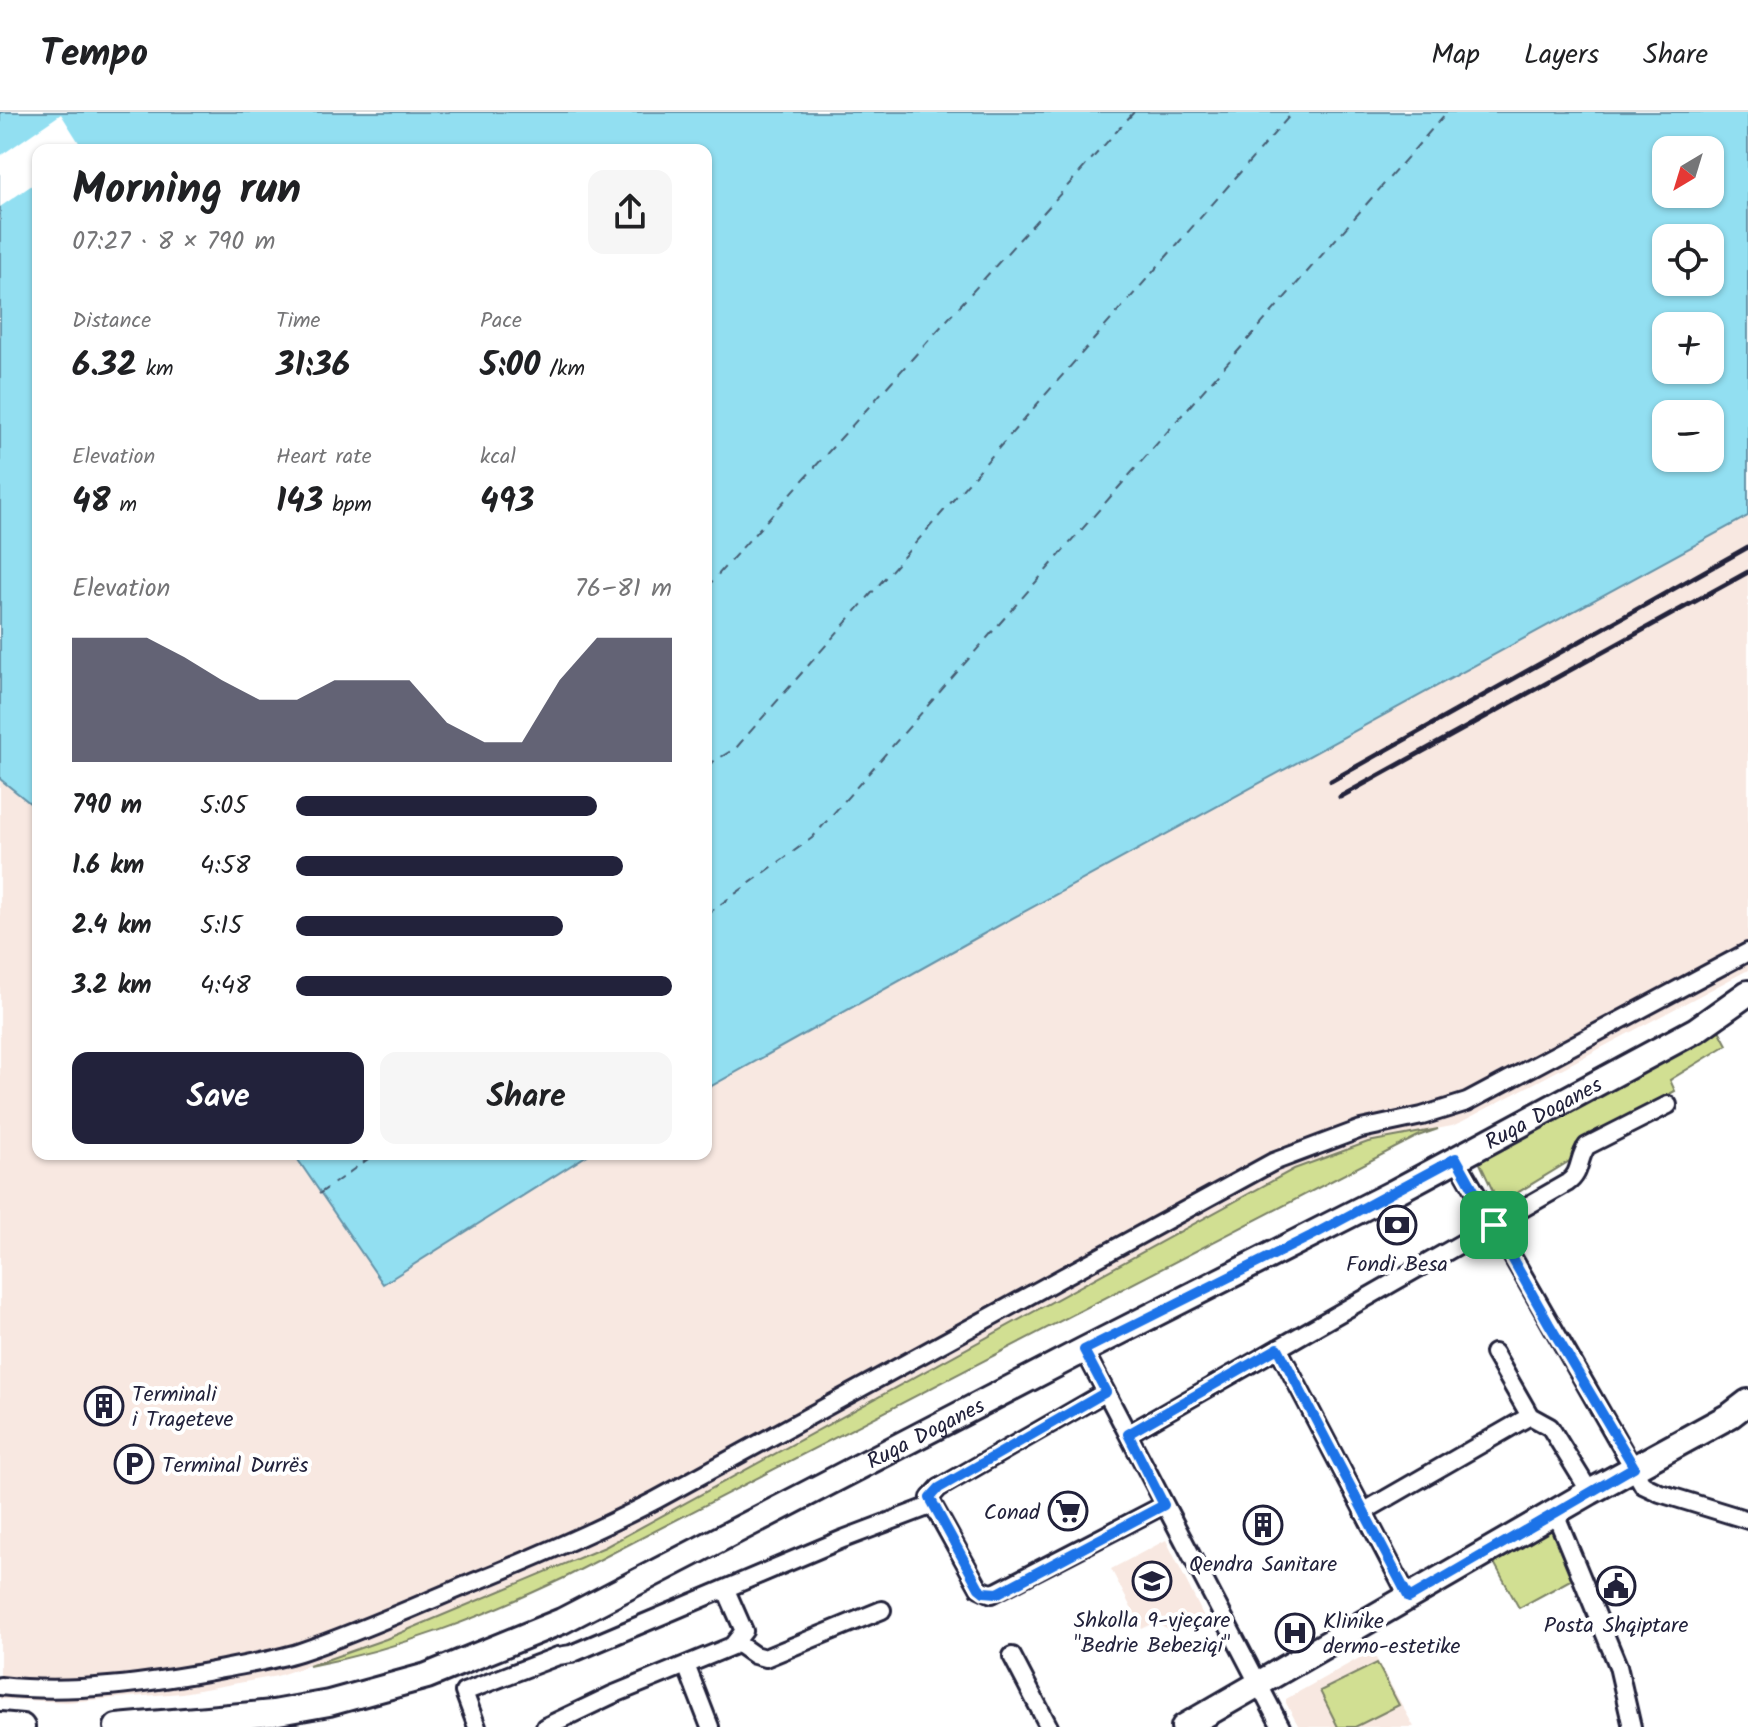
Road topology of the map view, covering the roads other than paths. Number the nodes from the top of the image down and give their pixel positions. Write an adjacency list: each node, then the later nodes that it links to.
1 (1748, 952): 29 (street)
2 (1748, 993): 4 (main road)
3 (1748, 1014): 4 (main road)
4 (1696, 1030): 6 (main road, Ruga Doganes)
5 (1668, 1105): 7 (street)
6 (1456, 1158): 7 (street); 9 (main road, Ruga Doganes)
7 (1494, 1225): 8 (street); 15 (street)
8 (1278, 1348): 14 (street); 19 (street)
9 (1084, 1350): 11 (street); 30 (main road, Ruga Doganes)
10 (1494, 1353): 13 (street)
11 (1106, 1392): 14 (street); 17 (street)
12 (1748, 1402): 15 (main road)
13 (1530, 1416): 16 (street); 19 (street)
14 (1128, 1434): 18 (street)
15 (1634, 1467): 16 (main road); 21 (street)
16 (1590, 1492): 20 (main road)
17 (933, 1505): 18 (street); 22 (street)
18 (1164, 1505): 28 (street)
19 (1363, 1512): 23 (street)
20 (1555, 1513): 23 (main road); 40 (street)
21 (1748, 1520)
22 (726, 1590): 25 (street); 34 (street)
23 (1409, 1598): 28 (main road)
24 (882, 1610): 25 (street)
25 (737, 1643): 27 (street)
26 (1012, 1656): 37 (street)
27 (686, 1665): 35 (street); 36 (street)
28 (1258, 1684): 38 (main road); 39 (street)
29 (0, 1686)
30 (275, 1720): 33 (main road, Ruga Doganes)
31 (0, 1725): 32 (main road)
32 (22, 1727)
33 (117, 1727)
34 (477, 1727)
35 (545, 1727)
36 (710, 1727)
37 (1049, 1727)
38 (1184, 1727)
39 (1281, 1727)
40 (1632, 1727)

